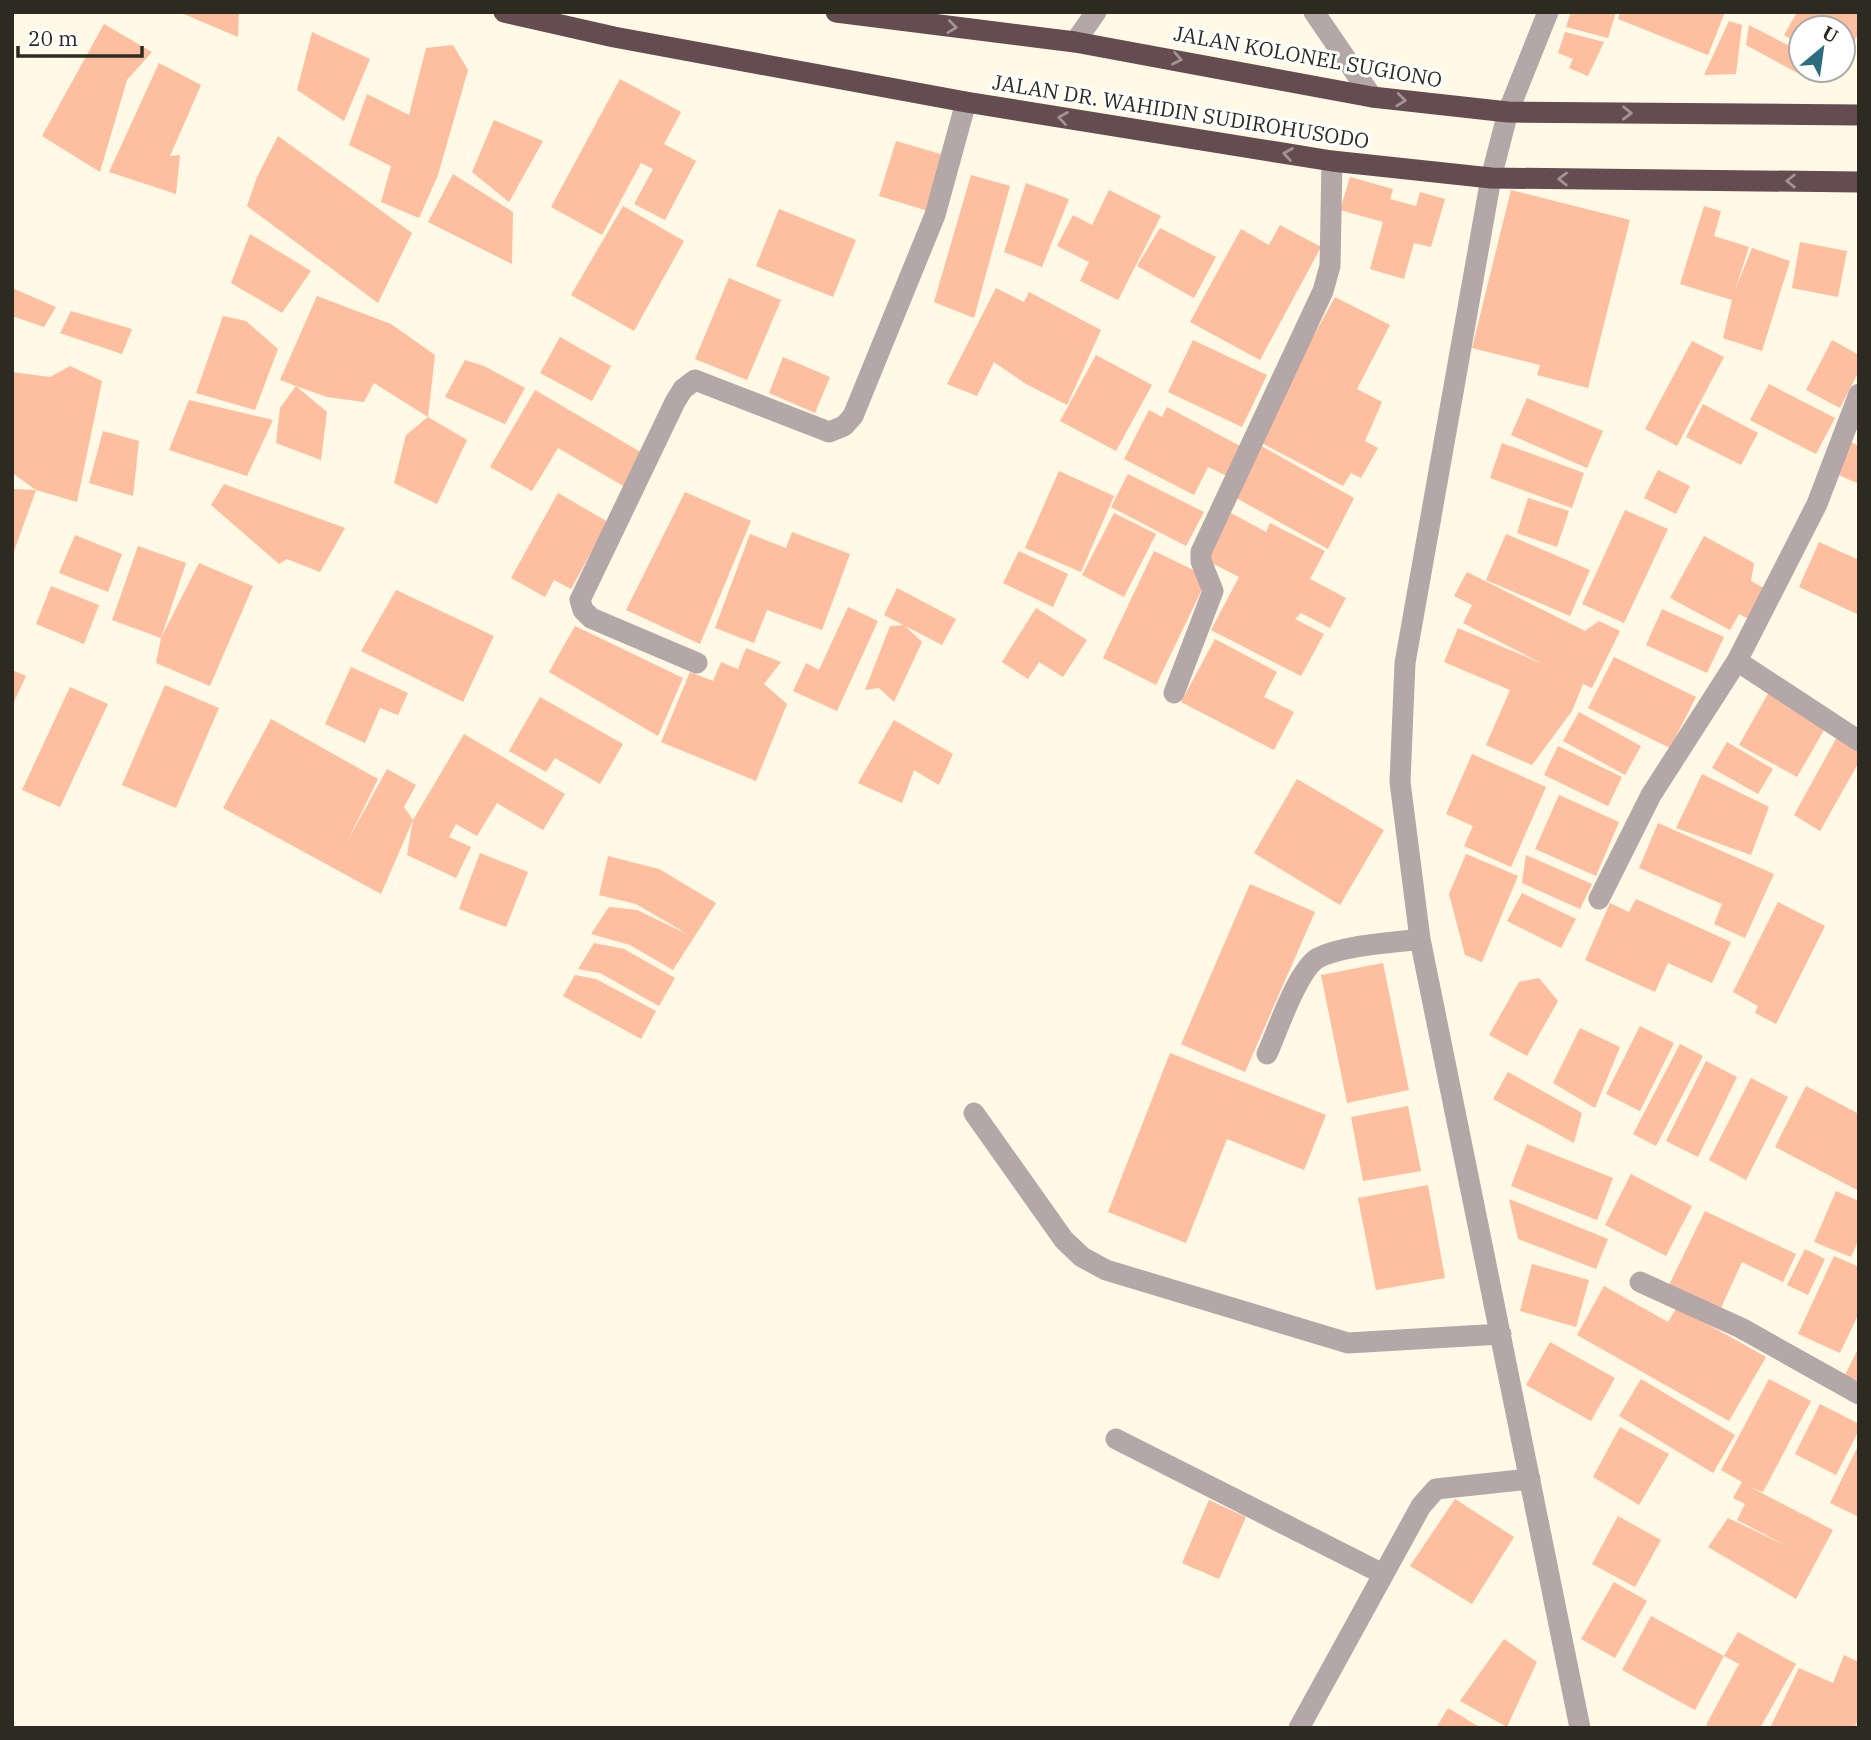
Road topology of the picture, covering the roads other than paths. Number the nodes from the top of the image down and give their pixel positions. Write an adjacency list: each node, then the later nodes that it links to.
1 (504, 12): 8 (highway, JALAN DR. WAHIDIN SUDIROHUSODO)
2 (835, 12): 6 (highway, JALAN KOLONEL SUGIONO, one-way to 6)
3 (1096, 12): 6 (street)
4 (1314, 12): 7 (street)
5 (1548, 12): 9 (street)
6 (1075, 42): 7 (highway, JALAN KOLONEL SUGIONO, one-way to 7)
7 (1372, 97): 9 (highway, JALAN KOLONEL SUGIONO, one-way to 9)
8 (966, 102): 11 (highway, JALAN DR. WAHIDIN SUDIROHUSODO, one-way to 8); 16 (street)
9 (1508, 112): 10 (highway, JALAN KOLONEL SUGIONO, one-way to 10); 12 (street)
10 (1859, 115)
11 (1332, 161): 12 (highway, JALAN DR. WAHIDIN SUDIROHUSODO); 17 (street)
12 (1490, 178): 13 (highway, JALAN DR. WAHIDIN SUDIROHUSODO, one-way to 12); 20 (street)
13 (1859, 182)
14 (1859, 394): 15 (street)
15 (1737, 662): 18 (street); 19 (street)
16 (697, 663)
17 (1174, 693)
18 (1859, 741)
19 (1600, 899)
20 (1412, 940): 21 (street); 24 (street)
21 (1267, 1054)
22 (974, 1113): 24 (street)
23 (1640, 1282): 25 (street)
24 (1492, 1334): 27 (street)
25 (1859, 1394)
26 (1116, 1439): 28 (street)
27 (1518, 1480): 28 (street); 30 (street)
28 (1383, 1573): 29 (street)
29 (1299, 1728)
30 (1580, 1728)

